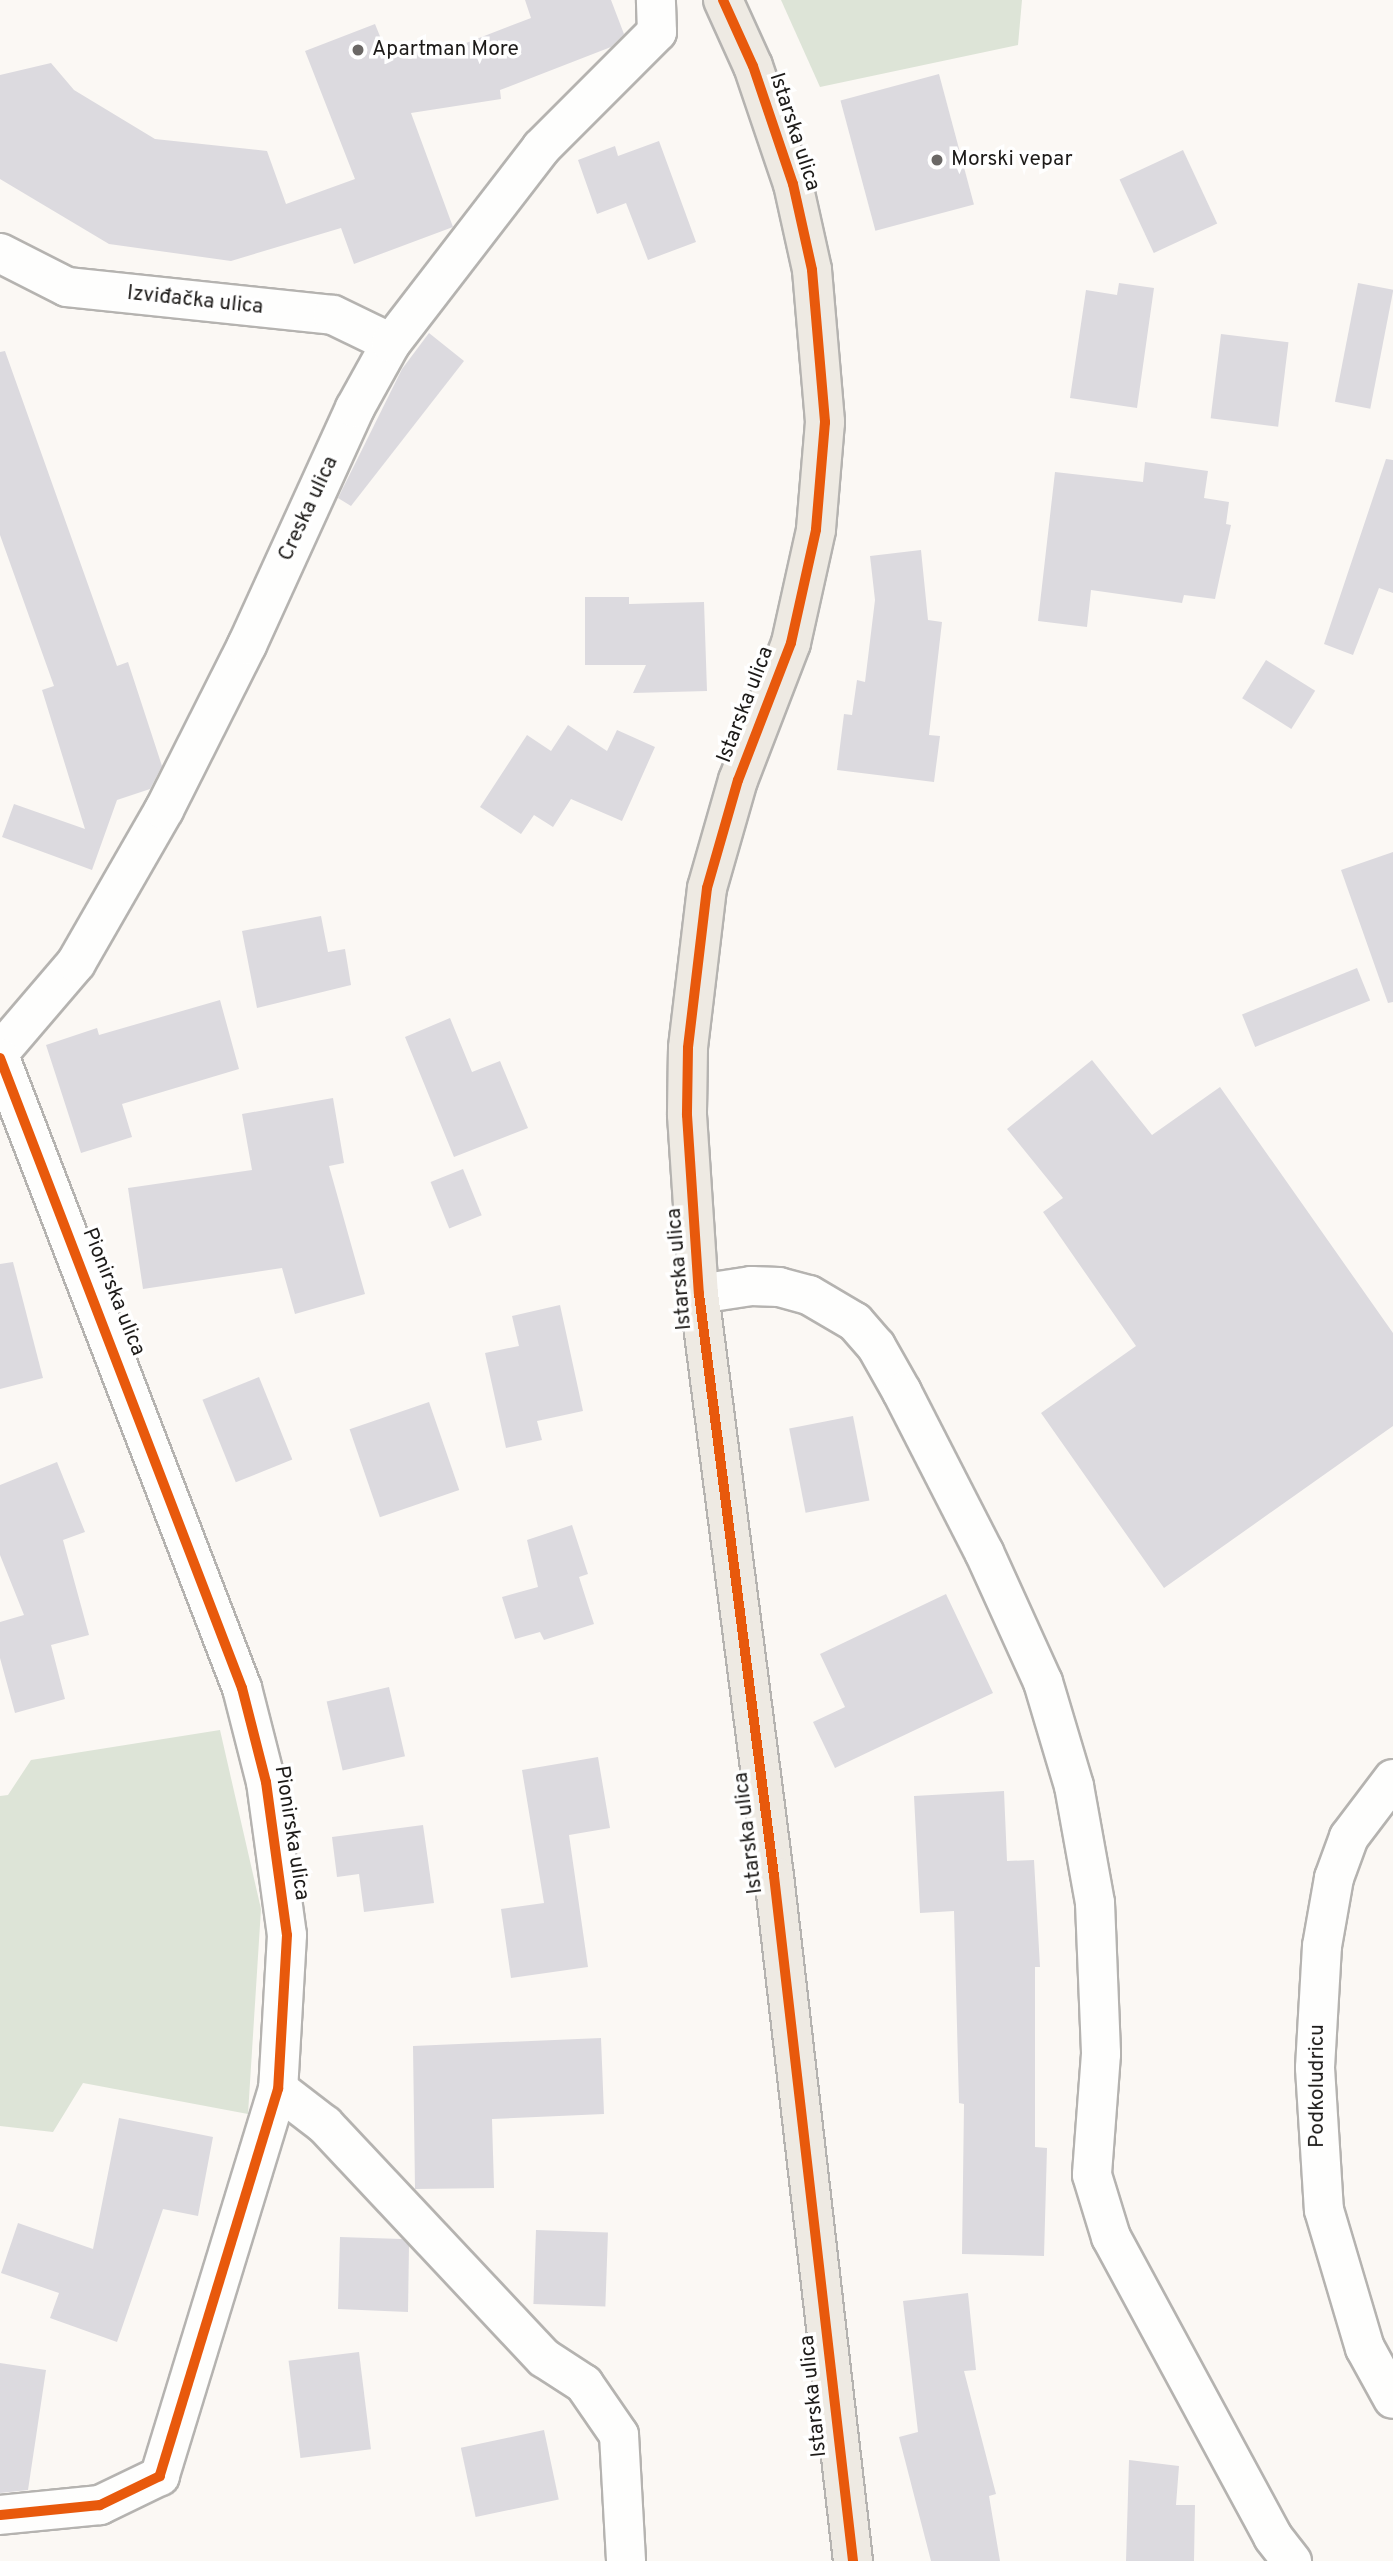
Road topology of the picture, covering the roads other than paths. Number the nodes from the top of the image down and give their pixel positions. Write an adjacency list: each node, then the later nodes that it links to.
1 (656, 0): 4 (street, Creska ulica)
2 (723, 0): 6 (main road, Istarska ulica)
3 (0, 253): 4 (street, Izviđačka ulica)
4 (391, 343): 5 (street, Creska ulica)
5 (0, 1055): 8 (street, Pionirska ulica)
6 (699, 1294): 12 (main road, Istarska ulica); 13 (street, Istarska ulica)
7 (1393, 1779): 9 (street, Podkoludricu)
8 (278, 2089): 10 (street, Pionirska ulica); 11 (street)
9 (1393, 2399)
10 (0, 2515)
11 (626, 2561)
12 (853, 2561)
13 (1292, 2561)

